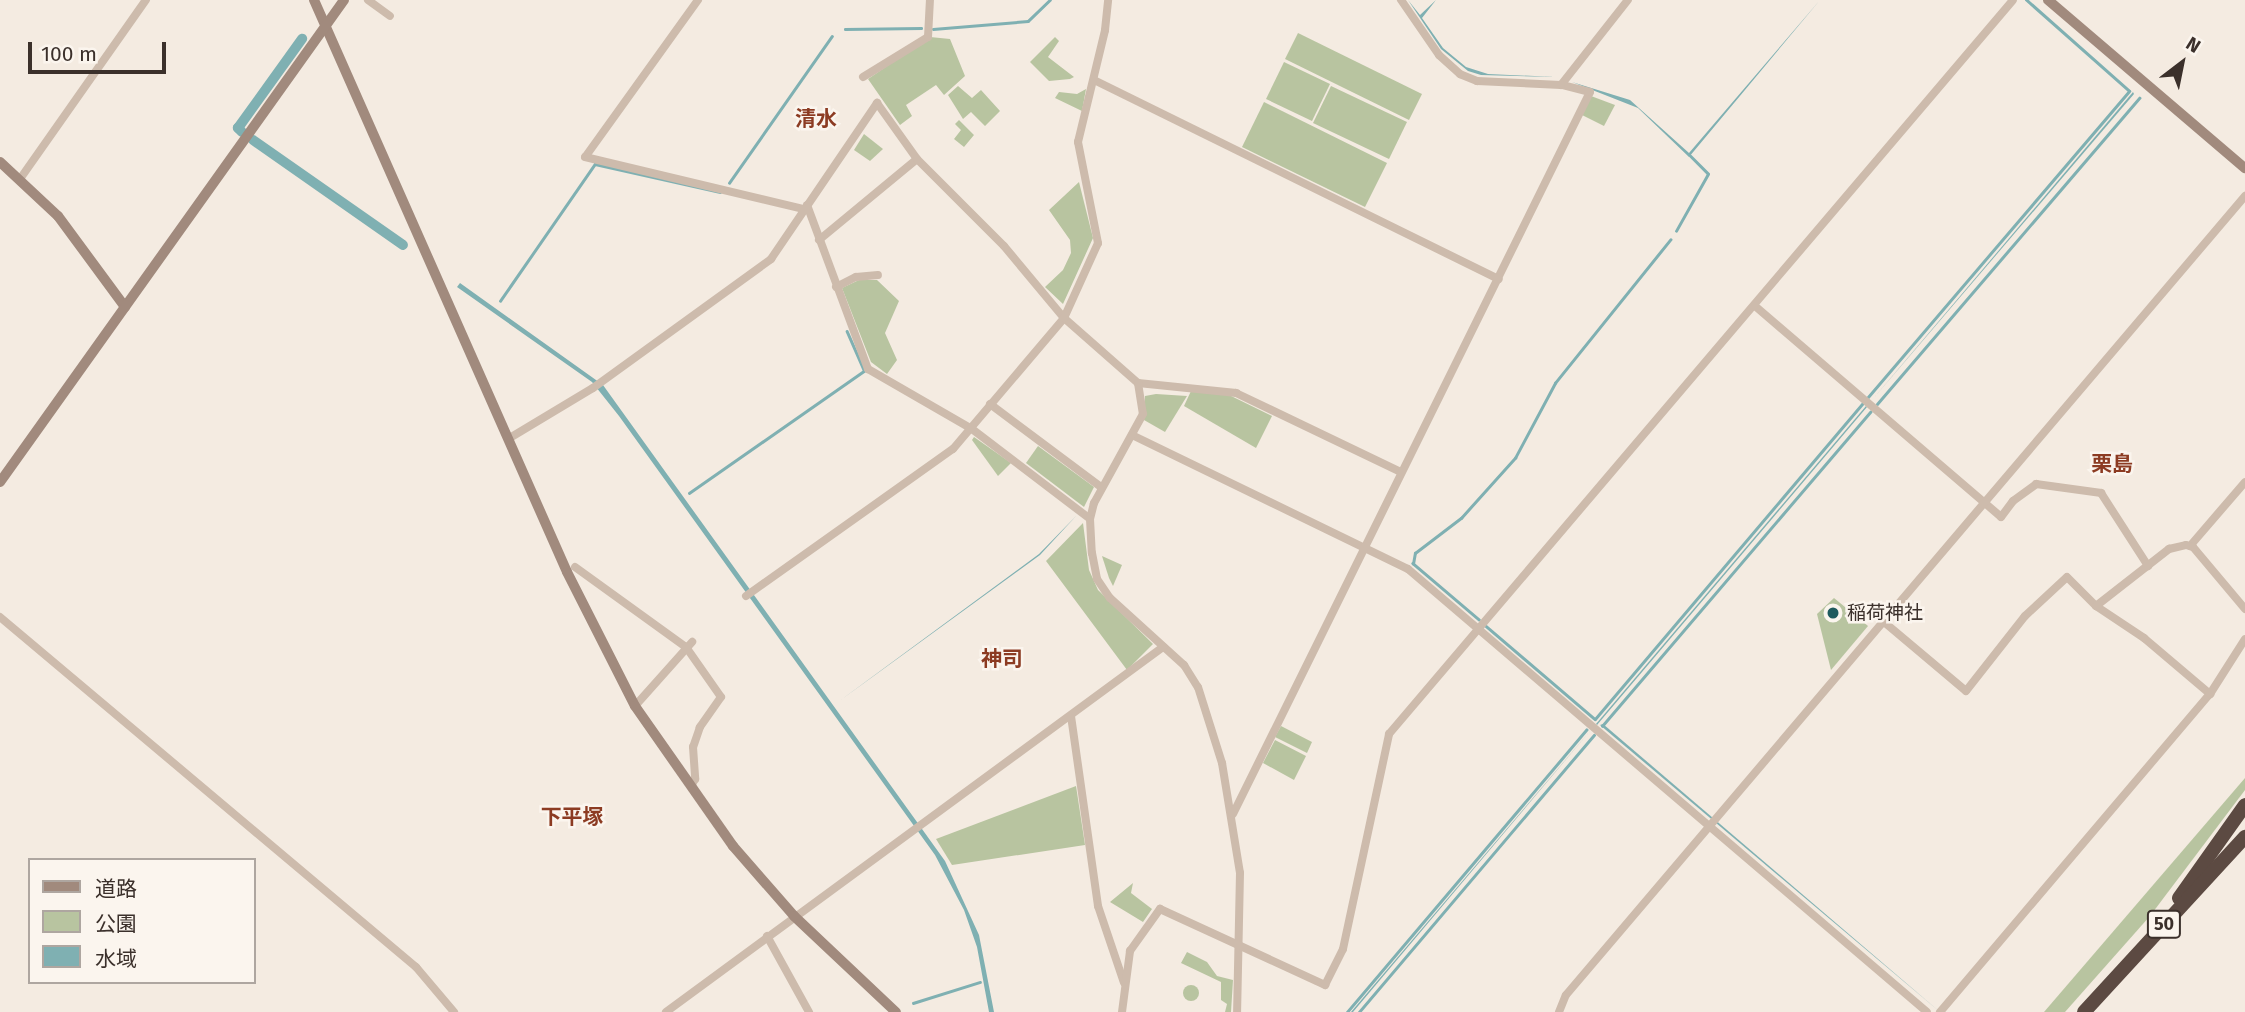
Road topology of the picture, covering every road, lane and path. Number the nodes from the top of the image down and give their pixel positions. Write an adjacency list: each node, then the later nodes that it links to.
1 (146, 0): 20 (street)
2 (314, 0): 13 (street)
3 (344, 0): 13 (street)
4 (368, 0): 12 (street)
5 (698, 0): 22 (street)
6 (930, 0): 14 (street)
7 (1108, 0): 15 (street)
8 (1401, 0): 16 (street)
9 (1628, 0): 16 (street)
10 (2013, 0): 27 (street)
11 (2048, 0): 19 (street)
12 (390, 16)
13 (325, 27): 28 (street); 34 (street)
14 (863, 77)
15 (1094, 80): 25 (street); 29 (street)
16 (1561, 85): 25 (street)
17 (917, 159): 22 (street); 23 (street); 29 (street)
18 (0, 162): 20 (street)
19 (2245, 168)
20 (20, 179): 28 (street)
21 (2245, 196): 39 (street)
22 (805, 207): 23 (street); 34 (street)
23 (819, 240): 26 (street)
24 (878, 275): 26 (street)
25 (1499, 279): 35 (street)
26 (835, 287): 32 (street)
27 (1755, 306): 39 (street); 50 (street)
28 (125, 307): 36 (street)
29 (1064, 318): 30 (street); 31 (street)
30 (1138, 383): 33 (street); 35 (street)
31 (990, 404): 32 (street); 38 (street)
32 (972, 429): 40 (street); 45 (street)
33 (1132, 435): 38 (street); 42 (street)
34 (508, 439): 55 (street)
35 (1401, 472): 42 (street)
36 (0, 482)
37 (2245, 482): 41 (street)
38 (1101, 487): 40 (street)
39 (1986, 503): 43 (street); 49 (street)
40 (1090, 519): 53 (street)
41 (2190, 546): 43 (street); 47 (street)
42 (1365, 549): 50 (street); 59 (street)
43 (2148, 566): 46 (street)
44 (575, 567): 52 (street)
45 (746, 596)
46 (2096, 606): 49 (street); 54 (street)
47 (2245, 610)
48 (0, 617): 68 (street)
49 (1884, 622): 60 (street)
50 (1477, 628): 60 (street); 65 (street)
51 (2245, 639): 54 (street)
52 (689, 645): 55 (street); 57 (street)
53 (1164, 646): 56 (street); 59 (street)
54 (2210, 694): 67 (street)
55 (635, 706): 57 (street)
56 (1071, 716): 62 (street); 66 (street)
57 (691, 786): 62 (street)
58 (2245, 805): 64 (highway)
59 (1233, 815): 65 (street)
60 (1713, 823): 74 (street); 75 (street)
61 (2245, 837): 64 (highway, 50)
62 (794, 916): 63 (street); 71 (street)
63 (767, 936): 69 (street); 70 (street)
64 (2152, 936): 76 (highway, 50)
65 (1241, 950): 66 (street); 73 (street)
66 (1125, 985): 72 (street)
67 (1941, 1011)
68 (454, 1012)
69 (666, 1012)
70 (809, 1012)
71 (897, 1012)
72 (1122, 1012)
73 (1237, 1012)
74 (1559, 1012)
75 (1927, 1012)
76 (2084, 1012)

